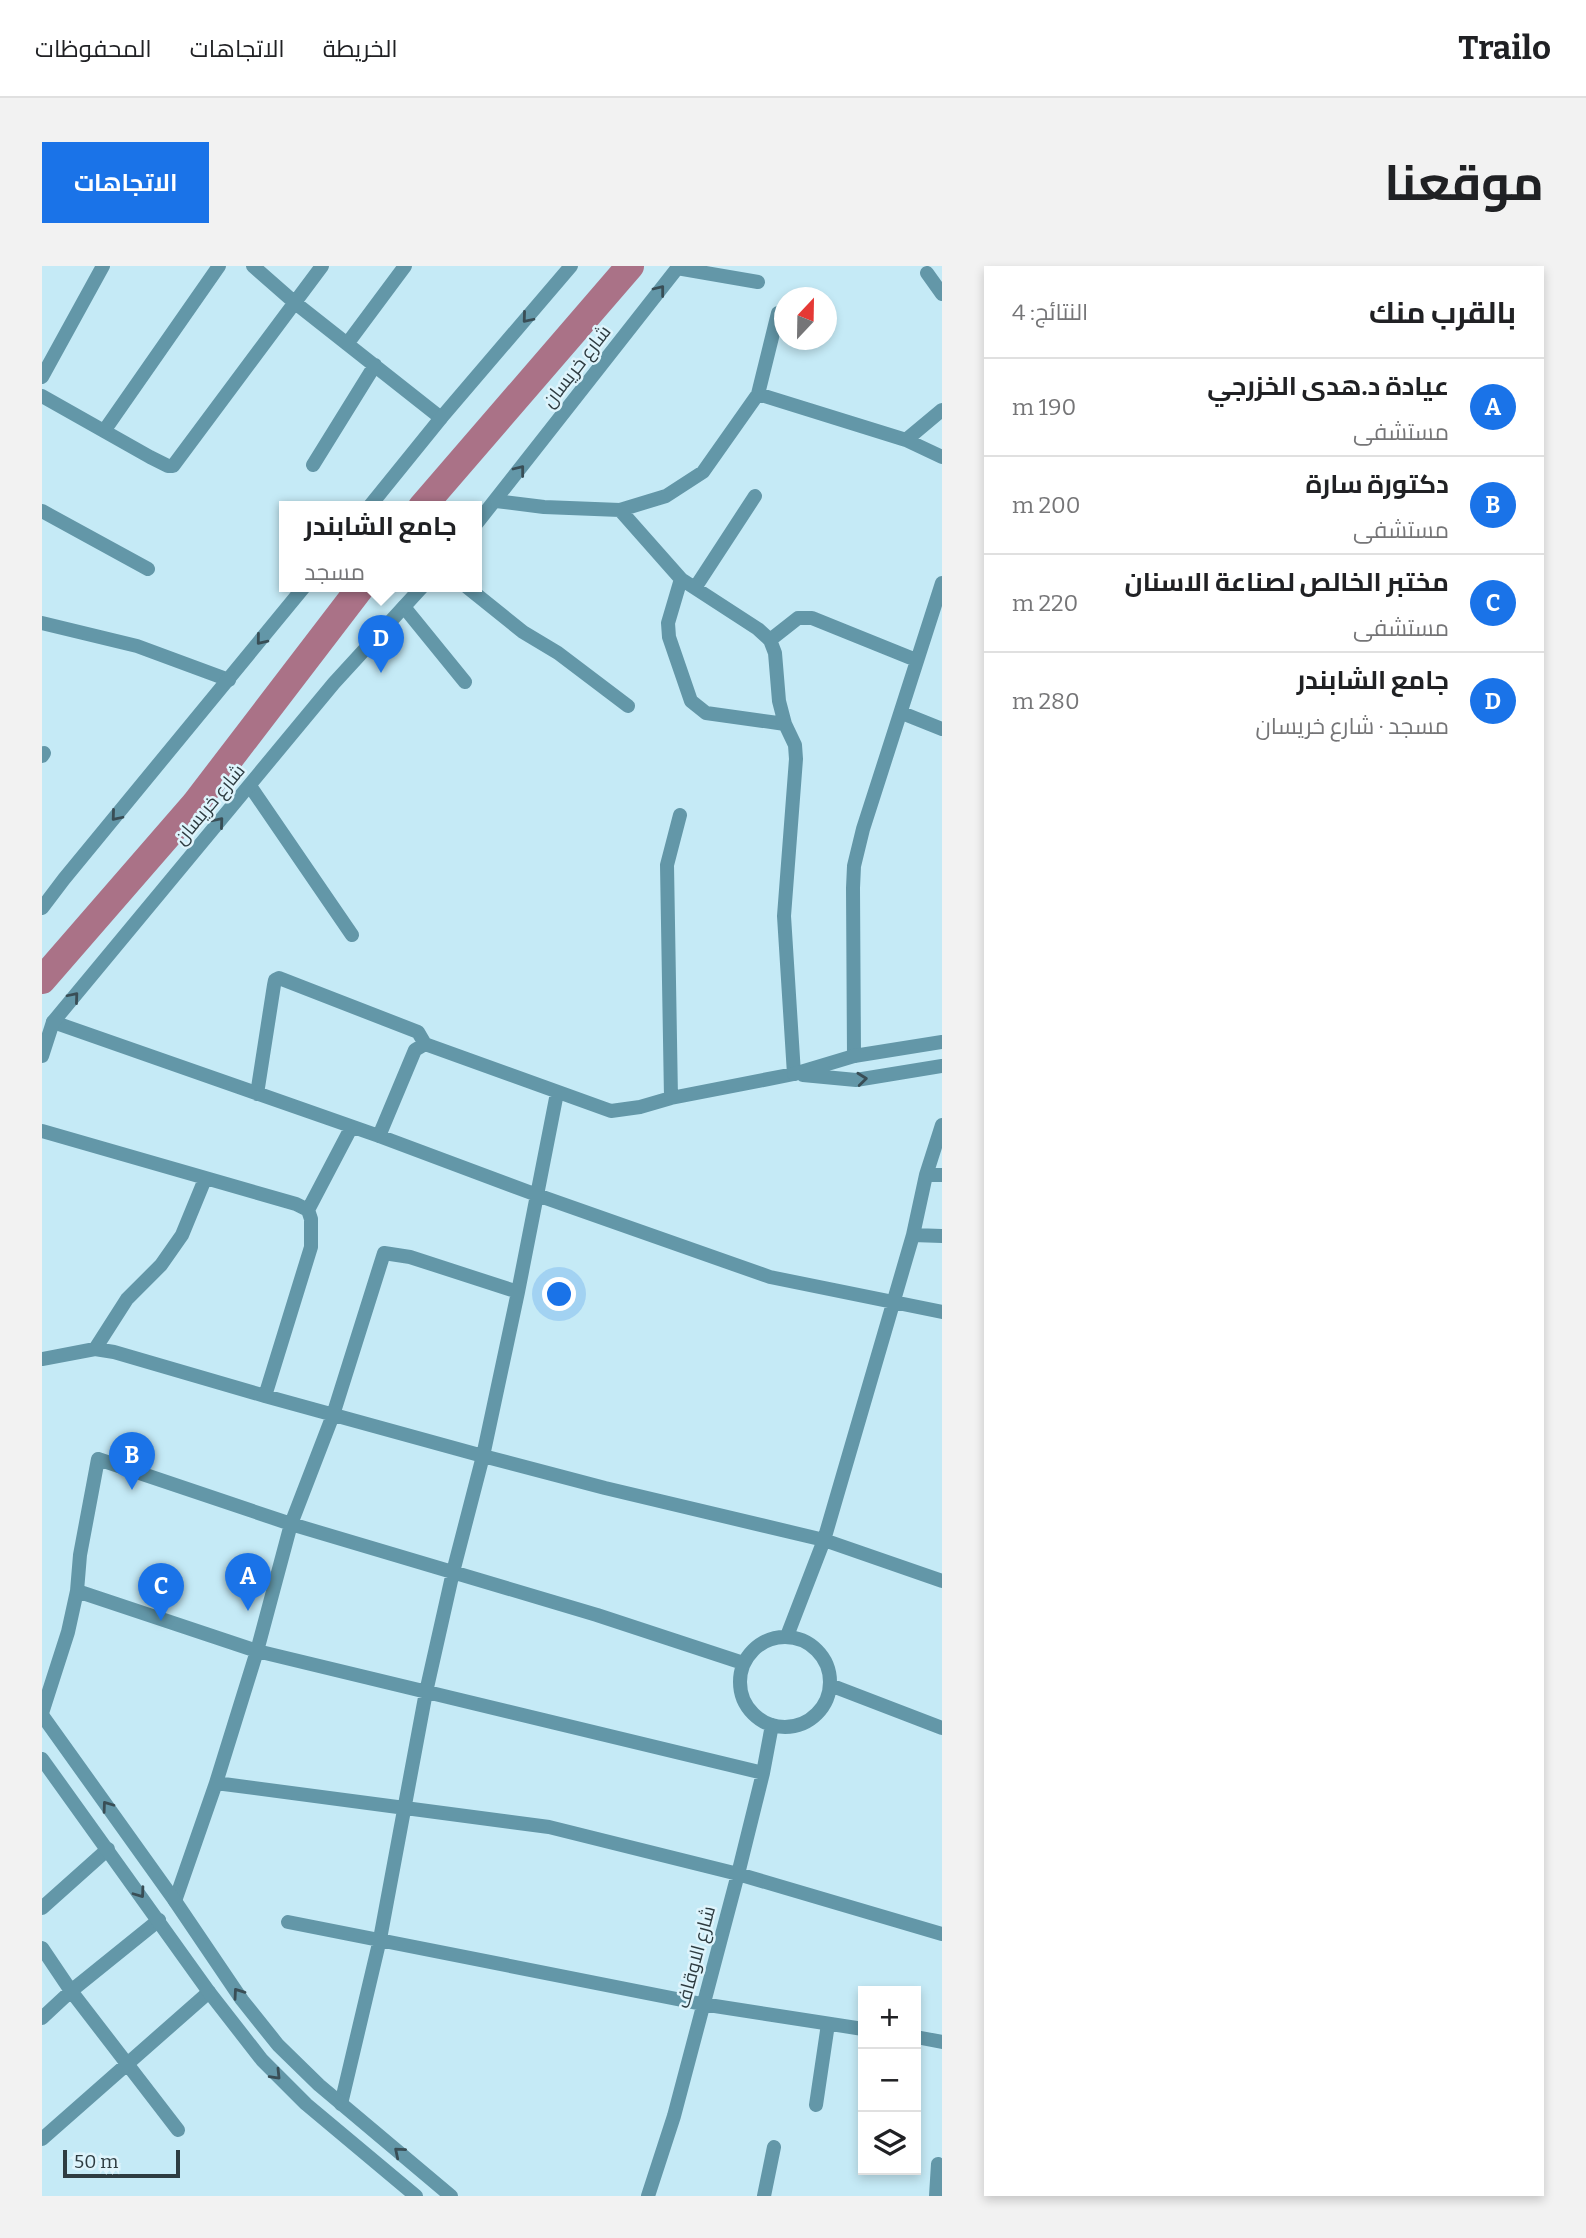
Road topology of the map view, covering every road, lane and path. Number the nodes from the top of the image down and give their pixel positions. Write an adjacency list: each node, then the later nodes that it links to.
1 (219, 266): 20 (street)
2 (253, 266): 11 (street)
3 (322, 266): 11 (street)
4 (405, 266): 13 (street)
5 (571, 266): 19 (street, one-way to 19)
6 (100, 267): 15 (street)
7 (678, 267): 9 (street); 26 (street, شارع خريسان, one-way to 7)
8 (927, 273): 10 (street)
9 (758, 282)
10 (942, 294)
11 (294, 302): 13 (street); 20 (street)
12 (774, 329): 16 (street)
13 (347, 344): 14 (street)
14 (375, 365): 19 (street); 23 (street)
15 (42, 377)
16 (758, 394): 21 (street); 27 (street)
17 (42, 396): 20 (street)
18 (942, 410): 21 (street)
19 (441, 418): 25 (street)
20 (104, 431)
21 (906, 440): 22 (street)
22 (942, 457)
23 (313, 465)
24 (755, 496): 33 (street)
25 (374, 501)
26 (496, 501): 27 (street); 29 (street, شارع خريسان)
27 (620, 510): 31 (street)
28 (42, 511): 30 (street)
29 (482, 517)
30 (148, 569)
31 (681, 579): 33 (street); 45 (street)
32 (942, 583): 40 (street)
33 (695, 589): 39 (street)
34 (300, 592): 41 (street, one-way to 41)
35 (418, 592): 37 (street, شارع خريسان)
36 (473, 592): 43 (street)
37 (404, 607): 42 (street); 47 (street, شارع خريسان)
38 (42, 622): 41 (street)
39 (770, 640): 40 (street); 45 (street)
40 (916, 660): 44 (street)
41 (229, 680): 49 (street, one-way to 49)
42 (465, 682)
43 (628, 706)
44 (902, 713): 46 (street); 54 (street)
45 (785, 724): 57 (street)
46 (942, 729)
47 (250, 786): 50 (street); 51 (street, شارع خريسان, one-way to 47)
48 (680, 815): 60 (street)
49 (42, 908)
50 (352, 935)
51 (48, 1019): 55 (street, شارع خريسان); 59 (street)
52 (942, 1042): 54 (street)
53 (425, 1045): 58 (street); 59 (street); 64 (street)
54 (854, 1055): 57 (street)
55 (42, 1056)
56 (942, 1066): 57 (street, one-way to 56)
57 (794, 1074): 60 (street)
58 (557, 1093): 60 (street); 68 (street)
59 (257, 1094): 62 (street)
60 (671, 1098)
61 (942, 1125): 65 (street)
62 (351, 1128): 64 (street); 69 (street)
63 (42, 1131): 67 (street)
64 (379, 1136): 68 (street)
65 (926, 1175): 66 (street); 70 (street)
66 (942, 1175)
67 (205, 1179): 69 (street); 75 (street)
68 (537, 1195): 72 (street); 73 (street)
69 (308, 1210): 77 (street)
70 (913, 1235): 71 (street); 73 (street)
71 (942, 1236)
72 (518, 1292): 78 (street); 79 (street)
73 (894, 1302): 74 (street); 81 (street)
74 (942, 1312)
75 (94, 1349): 76 (street); 77 (street)
76 (42, 1359)
77 (265, 1396): 78 (street)
78 (333, 1415): 79 (street); 80 (street)
79 (482, 1455): 81 (street); 82 (street)
80 (291, 1524): 82 (street); 84 (street); 86 (street)
81 (824, 1539): 83 (street); 85 (street)
82 (453, 1572): 87 (street); 89 (street)
83 (942, 1581)
84 (77, 1591): 86 (street); 90 (street)
85 (787, 1636): 87 (street); 88 (street)
86 (257, 1651): 89 (street); 95 (street)
87 (743, 1663): 91 (street)
88 (830, 1685): 91 (street); 92 (street)
89 (426, 1692): 94 (street); 96 (street)
90 (42, 1714): 99 (street, one-way to 90)
91 (772, 1725): 94 (street, شارع الاوقاف)
92 (942, 1728)
93 (42, 1759): 97 (street)
94 (763, 1773): 98 (street, شارع الاوقاف)
95 (216, 1783): 96 (street); 99 (street)
96 (406, 1808): 98 (street); 104 (street)
97 (108, 1849): 100 (street); 101 (street, one-way to 101)
98 (738, 1874): 103 (street); 108 (street, شارع الاوقاف)
99 (175, 1901): 115 (street, one-way to 99)
100 (42, 1908)
101 (159, 1920): 106 (street); 107 (street)
102 (288, 1923): 104 (street)
103 (942, 1934)
104 (380, 1939): 108 (street); 115 (street)
105 (42, 1948): 106 (street)
106 (71, 1990): 109 (street); 114 (street)
107 (209, 1992): 114 (street); 121 (street, one-way to 121)
108 (702, 2004): 110 (street); 123 (street, شارع الاوقاف)
109 (42, 2018)
110 (828, 2024): 111 (street); 116 (street)
111 (858, 2028)
112 (921, 2038): 113 (street)
113 (942, 2042)
114 (127, 2064): 117 (street); 118 (street)
115 (341, 2104): 122 (street, one-way to 115)
116 (816, 2105)
117 (178, 2130)
118 (42, 2139)
119 (774, 2147): 124 (street)
120 (937, 2164): 125 (street)
121 (416, 2196)
122 (451, 2196)
123 (648, 2196)
124 (764, 2196)
125 (936, 2196)

